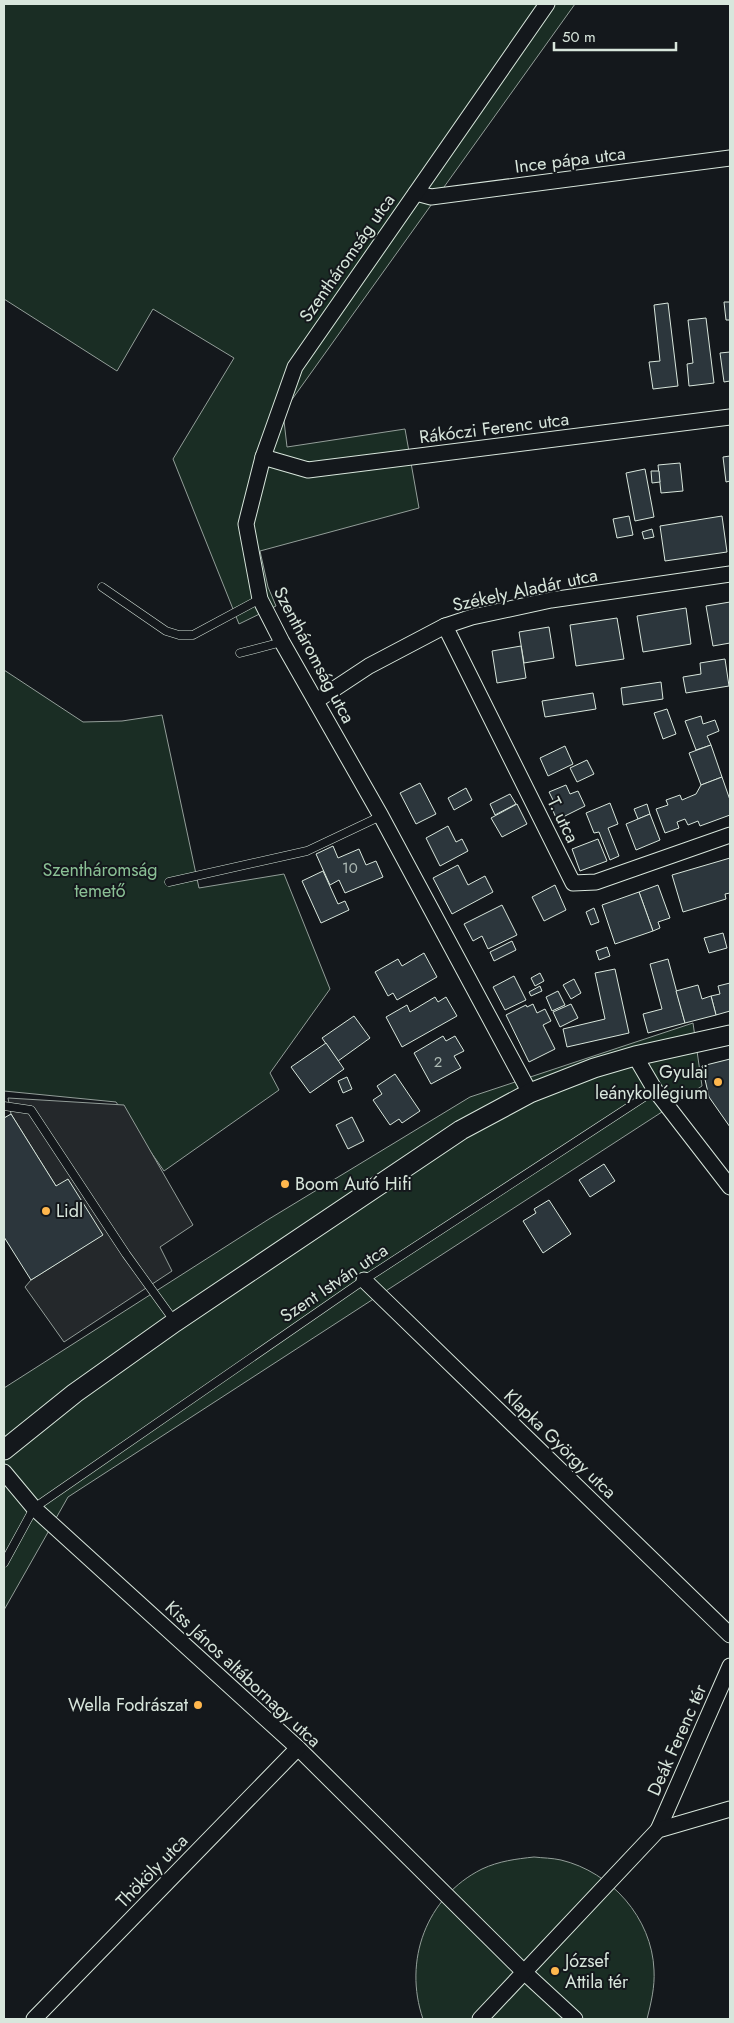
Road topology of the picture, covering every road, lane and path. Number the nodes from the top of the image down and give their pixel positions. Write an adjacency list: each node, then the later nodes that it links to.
1 (547, 4): 3 (street, Szentháromság utca)
2 (730, 158): 3 (street, Ince pápa utca)
3 (416, 193): 5 (street, Szentháromság utca)
4 (730, 418): 5 (street, Rákóczi Ferenc utca)
5 (263, 457): 8 (street, Szentháromság utca)
6 (730, 574): 9 (street, Székely Aladár utca)
7 (102, 587): 8 (lane)
8 (260, 599): 10 (street, Szentháromság utca)
9 (445, 626): 12 (street, Székely Aladár utca); 14 (street, T. utca)
10 (282, 642): 11 (lane); 12 (street, Szentháromság utca)
11 (240, 653)
12 (316, 701): 13 (street, Szentháromság utca)
13 (381, 816): 15 (lane); 19 (street, Szentháromság utca)
14 (730, 835)
15 (169, 882)
16 (730, 1035): 17 (street)
17 (635, 1056): 18 (street); 19 (street)
18 (655, 1090): 21 (street); 22 (lane, Szent István utca)
19 (530, 1093): 23 (street)
20 (4, 1106): 23 (lane)
21 (730, 1187)
22 (364, 1280): 26 (lane, Szent István utca); 28 (street, Klapka György utca)
23 (175, 1322): 24 (street)
24 (4, 1450)
25 (4, 1472): 26 (street, Kiss János altábornagy utca)
26 (34, 1508): 27 (lane); 30 (street, Kiss János altábornagy utca)
27 (4, 1563)
28 (730, 1636)
29 (730, 1666): 32 (street, Deák Ferenc tér)
30 (298, 1748): 33 (street, Kiss János altábornagy utca); 34 (street, Thököly utca)
31 (730, 1809): 32 (street)
32 (658, 1830): 33 (street, Deák Ferenc tér)
33 (524, 1972): 35 (street); 36 (street)
34 (34, 2019)
35 (480, 2019)
36 (575, 2019)

